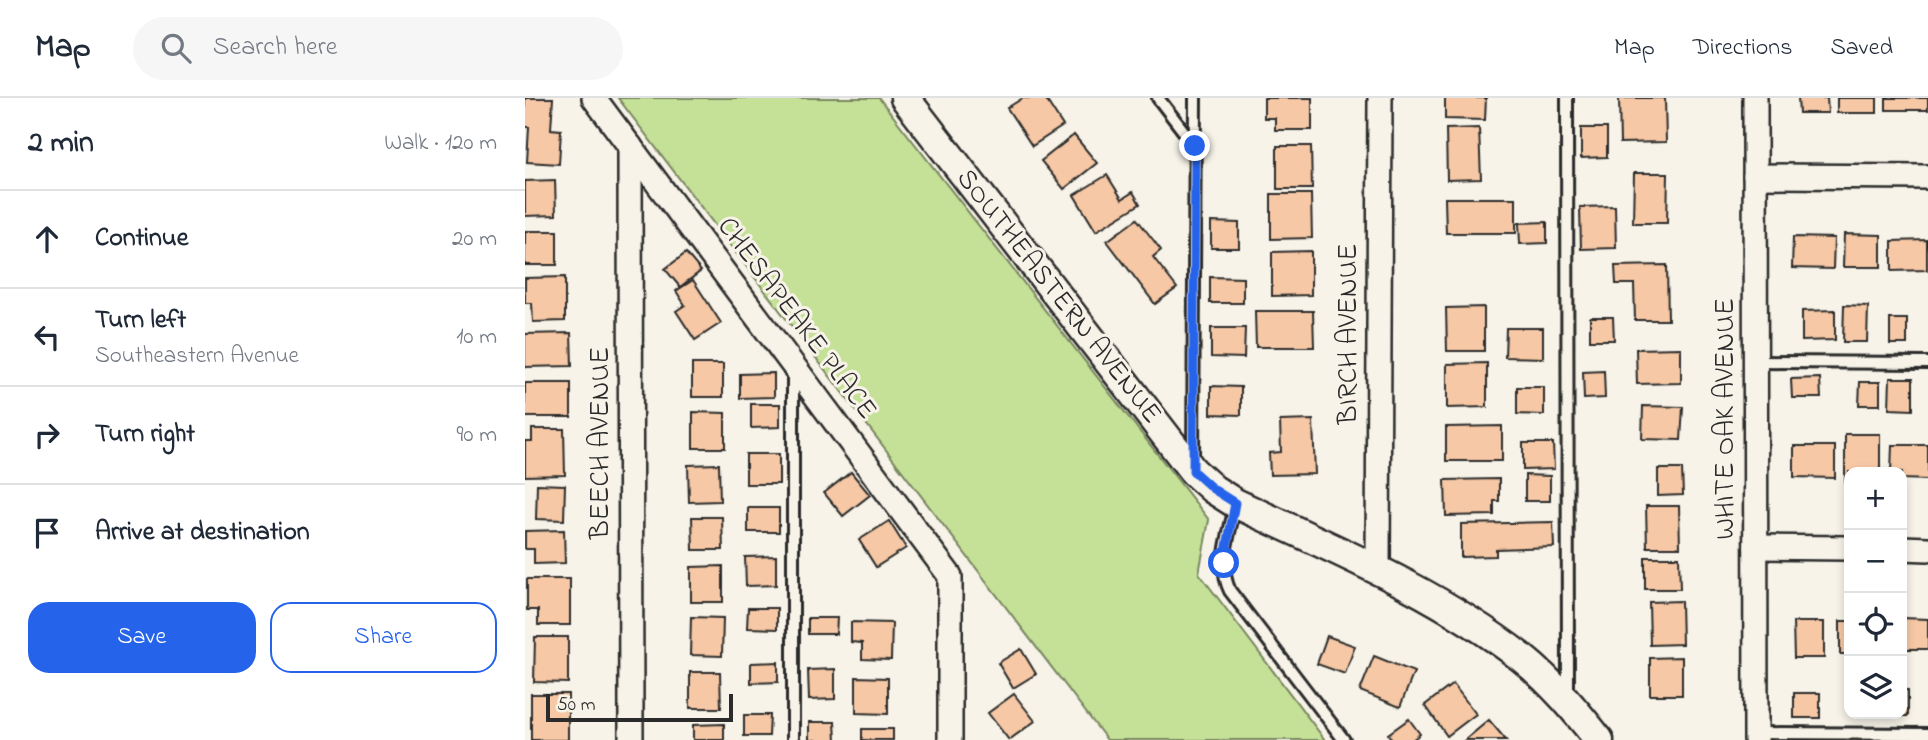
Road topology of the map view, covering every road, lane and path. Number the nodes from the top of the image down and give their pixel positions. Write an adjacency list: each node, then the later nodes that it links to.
1 (594, 98): 8 (street, CHESAPEAKE PLACE)
2 (905, 98): 15 (street, SOUTHEASTERN AVENUE)
3 (1158, 98): 9 (lane)
4 (1195, 98): 9 (lane)
5 (1380, 98): 21 (street, BIRCH AVENUE)
6 (1567, 98): 22 (lane)
7 (1755, 98): 10 (street, WHITE OAK AVENUE)
8 (631, 146): 14 (street, CHESAPEAKE PLACE); 25 (street, BEECH AVENUE)
9 (1195, 146): 15 (lane)
10 (1755, 176): 11 (street); 12 (street, WHITE OAK AVENUE)
11 (1928, 177)
12 (1755, 362): 13 (lane); 17 (street, WHITE OAK AVENUE)
13 (1928, 363)
14 (793, 364): 26 (lane); 27 (street, CHESAPEAKE PLACE)
15 (1193, 471): 16 (street, SOUTHEASTERN AVENUE)
16 (1235, 503): 21 (street, SOUTHEASTERN AVENUE); 28 (lane)
17 (1756, 547): 18 (street); 24 (street, WHITE OAK AVENUE)
18 (1844, 548)
19 (1907, 548): 20 (street)
20 (1928, 549)
21 (1378, 570): 22 (street, SOUTHEASTERN AVENUE)
22 (1568, 700): 29 (street, SOUTHEASTERN AVENUE)
23 (1928, 734): 24 (lane)
24 (1756, 736)
25 (631, 740)
26 (793, 740)
27 (950, 740)
28 (1344, 740)
29 (1599, 740)

